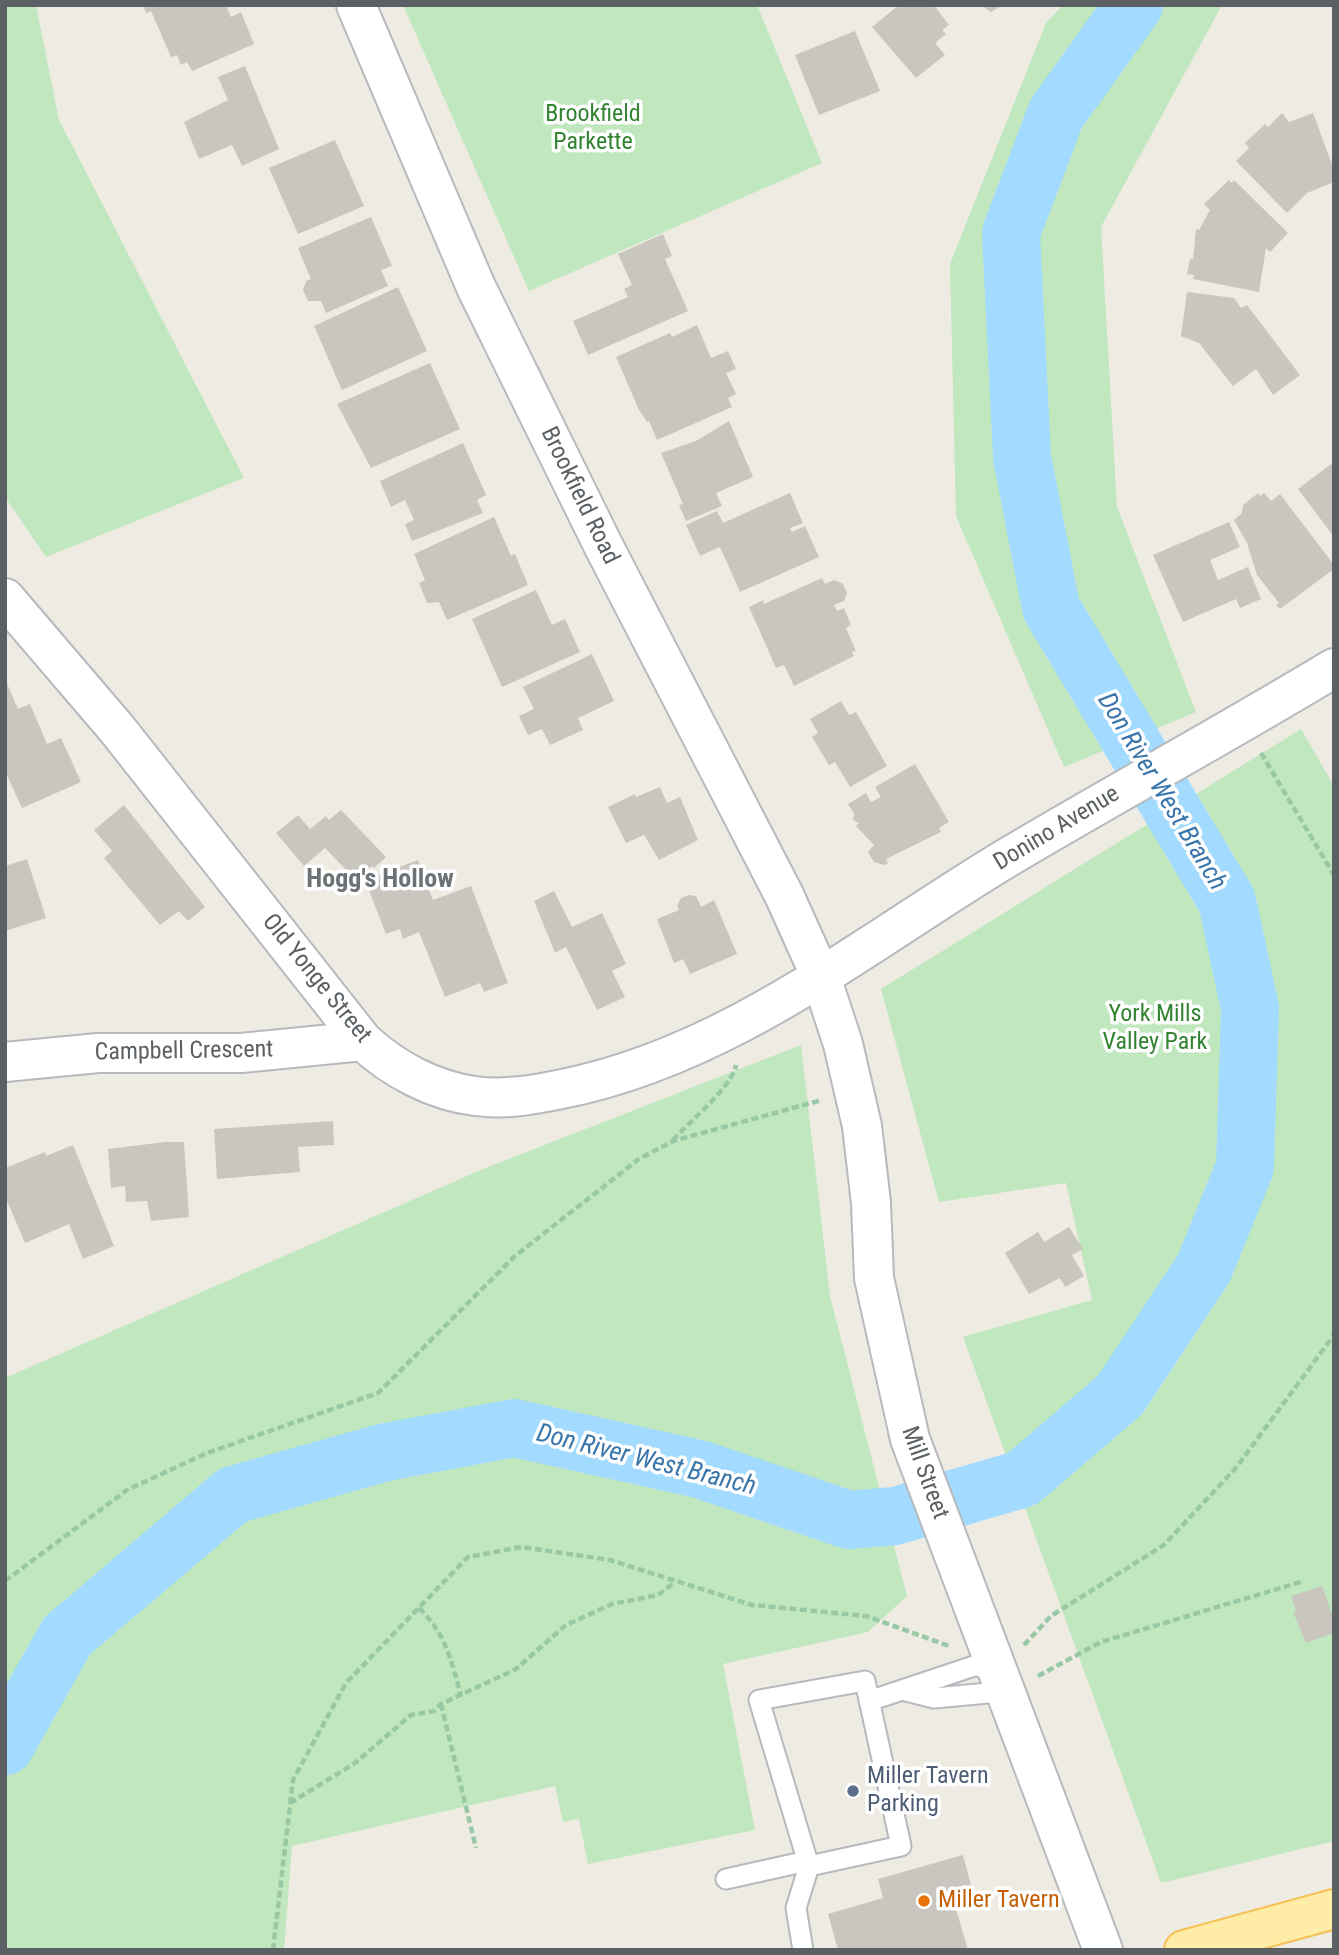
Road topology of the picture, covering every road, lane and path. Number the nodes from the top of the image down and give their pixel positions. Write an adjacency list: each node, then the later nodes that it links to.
1 (356, 5): 6 (street, Brookfield Road)
2 (5, 598): 7 (street, Old Yonge Street)
3 (1334, 668): 4 (street, Donino Avenue)
4 (1243, 723): 5 (path); 6 (street, Donino Avenue)
5 (1334, 876)
6 (821, 977): 7 (street, Old Yonge Street); 10 (street, Mill Street)
7 (363, 1041): 9 (street, Campbell Crescent)
8 (737, 1058): 11 (path)
9 (5, 1062)
10 (855, 1092): 11 (path); 17 (street, Mill Street)
11 (673, 1141): 13 (path)
12 (1334, 1335): 17 (path)
13 (5, 1581)
14 (676, 1581): 16 (path); 17 (path); 19 (path)
15 (1304, 1581): 17 (path)
16 (419, 1608): 19 (path); 22 (path)
17 (1007, 1667): 18 (lane); 18 (lane); 29 (street, Mill Street)
18 (906, 1691): 20 (lane)
19 (461, 1696): 21 (path)
20 (869, 1701): 24 (lane); 24 (lane)
21 (441, 1704): 22 (path); 23 (path)
22 (290, 1803): 27 (path)
23 (476, 1848)
24 (809, 1866): 25 (lane); 28 (lane)
25 (726, 1879)
26 (1334, 1909): 30 (main road)
27 (273, 1950)
28 (803, 1950)
29 (1103, 1950)
30 (1184, 1950)

